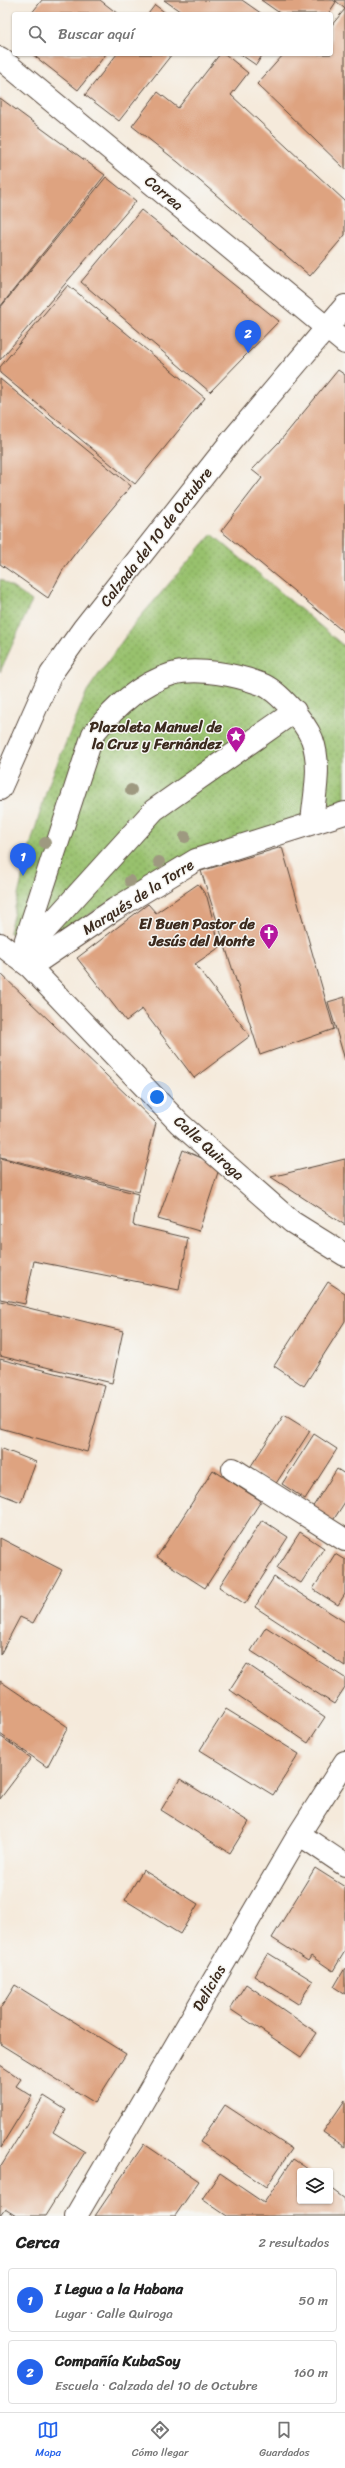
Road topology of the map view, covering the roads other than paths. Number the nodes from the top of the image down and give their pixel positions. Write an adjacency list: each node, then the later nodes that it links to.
1 (0, 58): 3 (street, Correa)
2 (345, 306): 3 (street, Calzada del 10 de Octubre)
3 (328, 328): 4 (street, Correa); 6 (street, Calzada del 10 de Octubre)
4 (345, 343)
5 (295, 711): 8 (street); 10 (street); 10 (street)
6 (0, 789)
7 (345, 812): 8 (street, Marqués de la Torre)
8 (312, 823): 10 (street, Marqués de la Torre)
9 (0, 944): 10 (street, Calle Quiroga)
10 (25, 963): 11 (street, Calle Quiroga)
11 (345, 1255)
12 (233, 1469): 13 (street)
13 (345, 1540)
14 (345, 1762): 15 (street, Delicias)
15 (300, 1834): 16 (street); 17 (street, Delicias)
16 (345, 1864)
17 (76, 2216)

